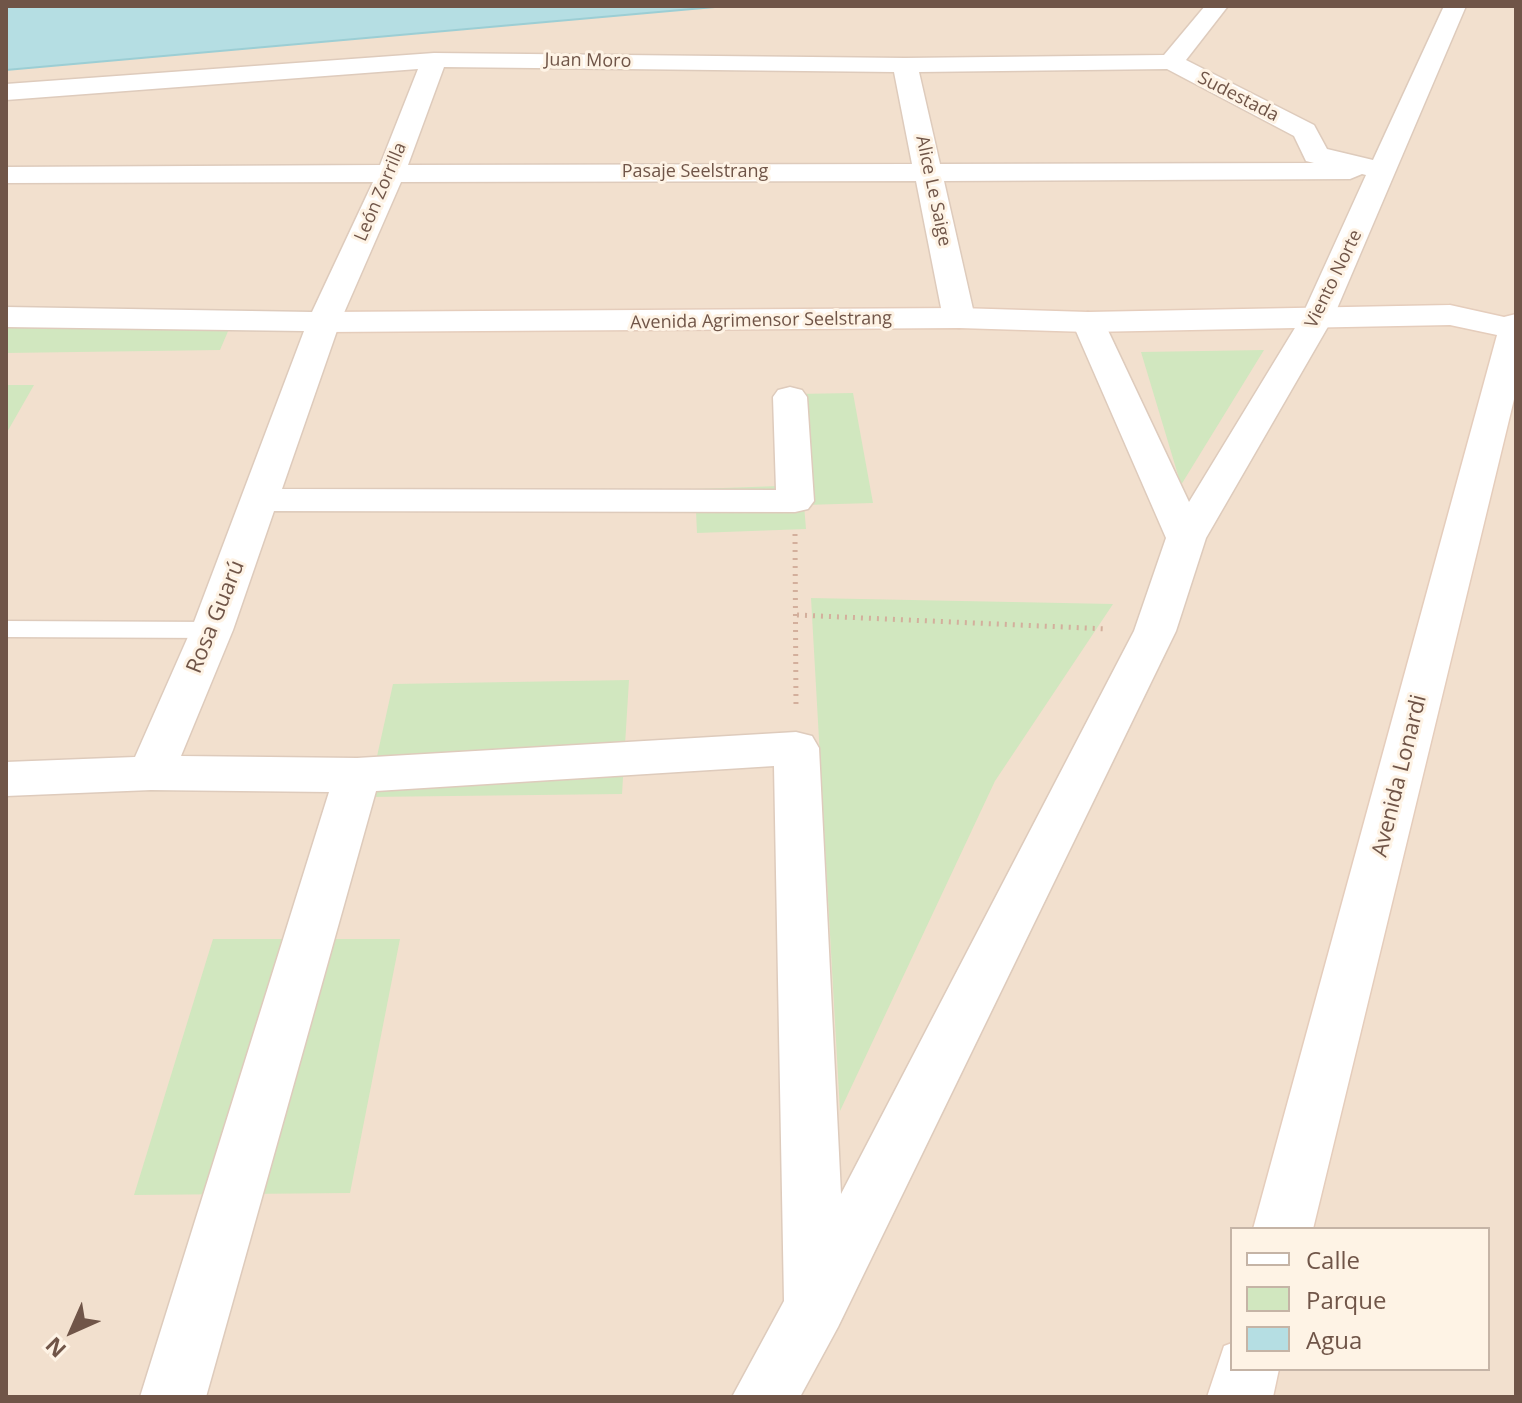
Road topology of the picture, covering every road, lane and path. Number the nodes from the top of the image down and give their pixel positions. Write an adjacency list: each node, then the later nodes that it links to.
1 (1217, 6): 4 (street)
2 (1455, 6): 10 (street, Viento Norte)
3 (434, 60): 5 (street, Juan Moro); 6 (street, Juan Moro); 13 (street, León Zorrilla)
4 (1171, 62): 5 (street, Juan Moro); 7 (street, Sudestada)
5 (905, 65): 11 (street, Alice Le Saige)
6 (6, 92)
7 (1305, 131): 8 (street, Sudestada); 12 (street, Sudestada)
8 (1336, 134)
9 (1367, 136): 10 (street)
10 (1398, 139): 12 (street, Viento Norte)
11 (929, 171): 12 (street, Pasaje Seelstrang); 13 (street, Pasaje Seelstrang); 16 (street, Alice Le Saige)
12 (1384, 171): 17 (street, Viento Norte)
13 (391, 173): 14 (street, Pasaje Seelstrang); 18 (street, León Zorrilla)
14 (6, 175)
15 (6, 317): 18 (street, Avenida Agrimensor Seelstrang)
16 (959, 318): 18 (street, Avenida Agrimensor Seelstrang); 19 (street, Avenida Agrimensor Seelstrang)
17 (1317, 318): 19 (street, Avenida Agrimensor Seelstrang); 20 (street, Avenida Agrimensor Seelstrang); 24 (street, Viento Norte)
18 (324, 322): 22 (street, Rosa Guarú)
19 (1088, 322): 24 (street)
20 (1515, 326): 33 (street, Avenida Lonardi)
21 (790, 397): 23 (street)
22 (261, 500): 23 (street); 27 (street, Rosa Guarú)
23 (795, 501): 25 (path)
24 (1186, 538): 28 (street, Viento Norte)
25 (797, 615): 28 (path); 29 (path)
26 (6, 629): 27 (lane)
27 (212, 630): 30 (street, Rosa Guarú)
28 (1155, 631): 34 (street, Viento Norte)
29 (796, 748): 31 (street); 34 (street)
30 (151, 773): 31 (street); 32 (street)
31 (357, 775): 36 (street)
32 (6, 779)
33 (1284, 1227)
34 (816, 1305): 37 (street, Viento Norte)
35 (1246, 1371): 38 (street)
36 (173, 1397)
37 (765, 1397)
38 (1240, 1397)

